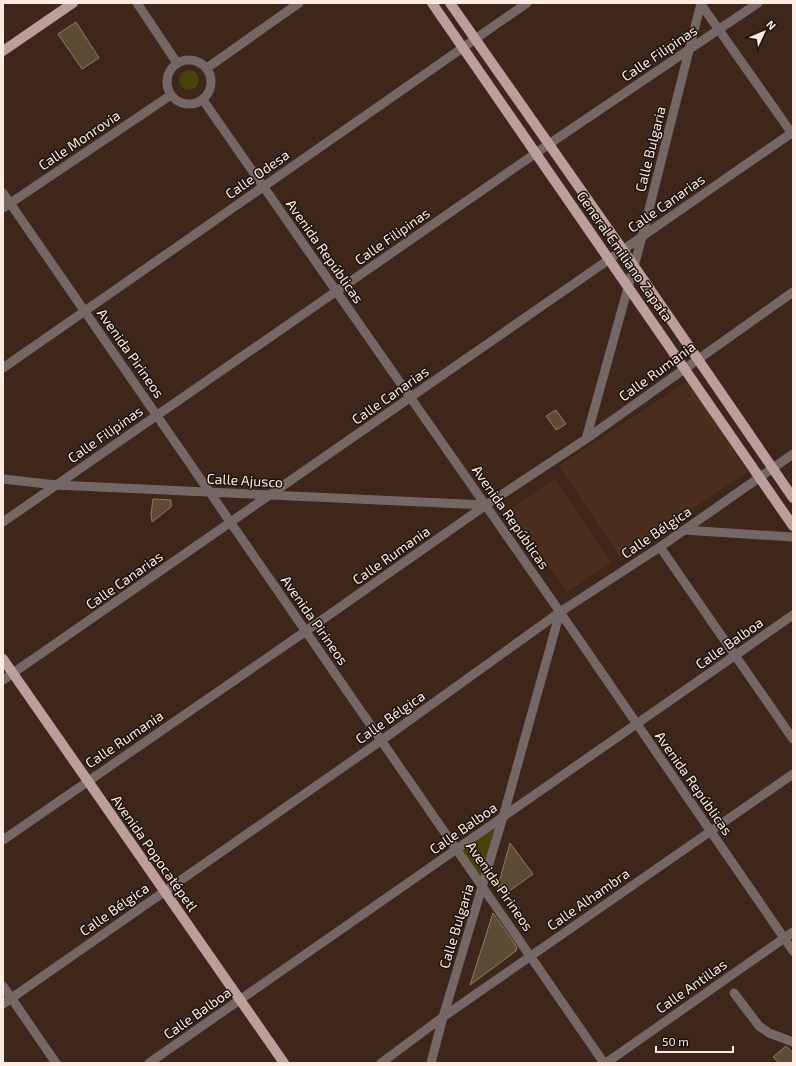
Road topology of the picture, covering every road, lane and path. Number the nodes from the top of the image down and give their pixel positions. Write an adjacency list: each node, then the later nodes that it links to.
1 (73, 3): 13 (main road)
2 (137, 3): 14 (street)
3 (299, 3): 15 (street)
4 (432, 3): 11 (main road, General Emiliano Zapata)
5 (450, 3): 10 (main road, General Emiliano Zapata)
6 (527, 3): 10 (street, Calle Odesa)
7 (701, 3): 9 (street); 12 (street, Calle Bulgaria)
8 (758, 3): 9 (street, Calle Filipinas)
9 (719, 31): 12 (street, Calle Filipinas); 18 (street)
10 (475, 39): 11 (street, Calle Odesa); 19 (main road, General Emiliano Zapata)
11 (463, 47): 20 (main road, General Emiliano Zapata); 21 (street, Calle Odesa)
12 (690, 49): 19 (street, Calle Filipinas); 24 (street, Calle Bulgaria)
13 (3, 51)
14 (176, 63): 15 (street); 16 (street)
15 (207, 68): 17 (street)
16 (171, 95): 17 (street); 23 (street, Calle Monrovia)
17 (203, 100): 21 (street, Avenida Repúblicas)
18 (793, 134): 24 (street, Calle Canarias)
19 (549, 144): 20 (street, Calle Filipinas); 25 (main road, General Emiliano Zapata)
20 (536, 153): 26 (main road, General Emiliano Zapata); 29 (street, Calle Filipinas)
21 (263, 188): 29 (street, Avenida Repúblicas); 31 (street, Calle Odesa)
22 (3, 193): 23 (street, Avenida Pirineos)
23 (6, 205): 31 (street, Avenida Pirineos)
24 (642, 237): 25 (street, Calle Canarias); 27 (street, Calle Bulgaria)
25 (623, 250): 26 (street, Calle Canarias); 27 (main road, General Emiliano Zapata)
26 (610, 259): 28 (main road, General Emiliano Zapata); 35 (street, Calle Canarias)
27 (634, 267): 28 (street, Calle Bulgaria); 32 (main road, General Emiliano Zapata)
28 (629, 288): 34 (main road, General Emiliano Zapata); 37 (street, Calle Bulgaria)
29 (336, 292): 35 (street, Avenida Repúblicas); 36 (street, Calle Filipinas)
30 (793, 292): 32 (street, Calle Rumania)
31 (85, 311): 33 (street, Calle Odesa); 36 (street, Avenida Pirineos)
32 (697, 359): 34 (street, Calle Rumania); 39 (main road, General Emiliano Zapata)
33 (3, 368)
34 (685, 368): 37 (street, Calle Rumania); 40 (main road, General Emiliano Zapata)
35 (411, 397): 44 (street, Calle Canarias); 46 (street, Avenida Repúblicas)
36 (157, 415): 42 (street, Calle Filipinas); 43 (street, Avenida Pirineos)
37 (586, 439): 46 (street, Calle Rumania)
38 (793, 454): 39 (street, Calle Bélgica)
39 (773, 468): 40 (street, Calle Bélgica); 45 (main road, General Emiliano Zapata)
40 (760, 477): 49 (main road, General Emiliano Zapata); 50 (street, Calle Bélgica)
41 (3, 479): 42 (street, Calle Ajusco)
42 (56, 485): 43 (street, Calle Ajusco); 47 (street, Calle Filipinas)
43 (210, 493): 44 (street, Calle Ajusco); 48 (street, Avenida Pirineos)
44 (271, 496): 46 (street, Calle Ajusco); 48 (street, Calle Canarias)
45 (793, 498)
46 (486, 505): 53 (street, Avenida Repúblicas); 55 (street, Calle Rumania)
47 (3, 522)
48 (231, 523): 55 (street, Avenida Pirineos); 58 (street, Calle Canarias)
49 (793, 526)
50 (684, 530): 51 (street); 52 (street, Calle Bélgica)
51 (793, 537)
52 (660, 547): 53 (street, Calle Bélgica); 56 (street)
53 (560, 612): 60 (street, Avenida Repúblicas); 62 (street, Calle Bélgica); 65 (street, Calle Bulgaria)
54 (793, 615): 56 (street, Calle Balboa)
55 (306, 631): 62 (street, Avenida Pirineos); 64 (street, Calle Rumania)
56 (736, 656): 60 (street, Calle Balboa); 61 (street)
57 (3, 659): 58 (main road, Avenida Popocatépetl)
58 (13, 674): 59 (street, Calle Canarias); 64 (main road, Avenida Popocatépetl)
59 (3, 680)
60 (637, 725): 65 (street, Calle Balboa); 66 (street, Avenida Repúblicas)
61 (793, 739)
62 (382, 740): 68 (street, Avenida Pirineos); 70 (street, Calle Bélgica)
63 (793, 774): 66 (street, Calle Alhambra)
64 (88, 781): 67 (street, Calle Rumania); 70 (main road, Avenida Popocatépetl)
65 (503, 817): 68 (street, Calle Balboa); 69 (street, Calle Bulgaria)
66 (710, 830): 72 (street, Avenida Repúblicas); 74 (street, Calle Alhambra)
67 (3, 840)
68 (457, 849): 69 (street, Avenida Pirineos); 78 (street, Calle Balboa)
69 (482, 886): 74 (street, Avenida Pirineos); 80 (street, Calle Bulgaria)
70 (164, 891): 77 (street, Calle Bélgica); 78 (main road, Avenida Popocatépetl)
71 (793, 932): 72 (street, Calle Antillas)
72 (784, 938): 73 (street, Avenida Repúblicas); 87 (street, Calle Antillas)
73 (793, 951)
74 (530, 956): 80 (street, Calle Alhambra); 87 (street, Avenida Pirineos)
75 (3, 986): 77 (street)
76 (734, 993): 81 (street)
77 (11, 998): 79 (street, Calle Bélgica); 82 (street)
78 (240, 1000): 83 (street, Calle Balboa); 84 (main road, Avenida Popocatépetl)
79 (3, 1004)
80 (443, 1017): 85 (street, Calle Alhambra); 86 (street, Calle Bulgaria)
81 (793, 1042)
82 (56, 1063)
83 (149, 1063)
84 (284, 1063)
85 (381, 1063)
86 (431, 1063)
87 (605, 1063)

